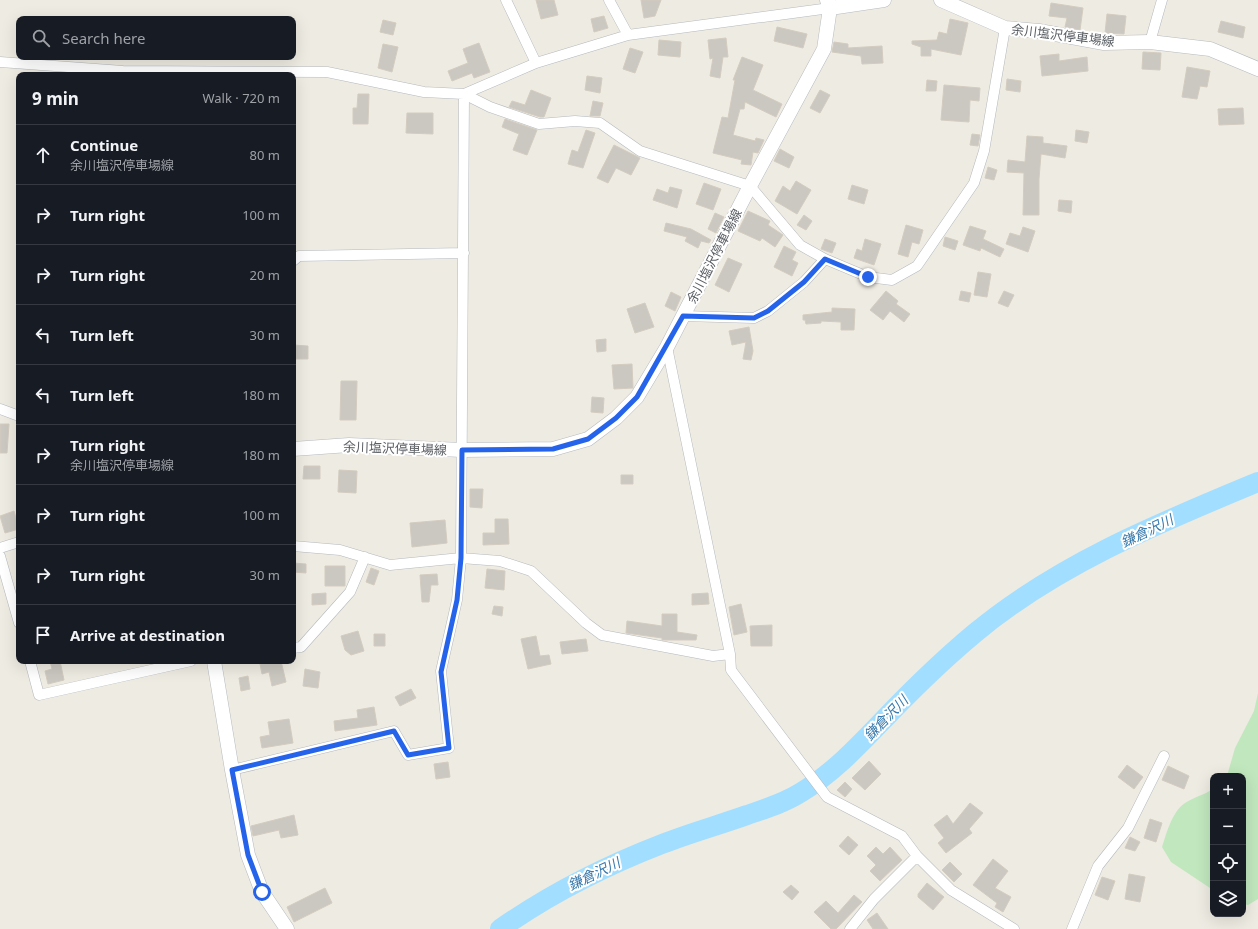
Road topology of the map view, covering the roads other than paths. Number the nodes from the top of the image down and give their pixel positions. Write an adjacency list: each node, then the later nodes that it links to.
1 (506, 0): 11 (street)
2 (609, 0): 8 (street)
3 (884, 0): 6 (main road)
4 (941, 0): 7 (main road, 余川塩沢停車場線)
5 (1162, 0): 9 (street)
6 (828, 4): 8 (street); 16 (main road, 余川塩沢停車場線)
7 (1005, 28): 9 (main road, 余川塩沢停車場線); 19 (street)
8 (628, 35): 11 (street)
9 (1150, 42): 12 (main road, 余川塩沢停車場線)
10 (0, 62): 13 (street)
11 (536, 63): 15 (street)
12 (1258, 69)
13 (112, 72)
14 (296, 72): 15 (street)
15 (464, 94): 16 (street); 17 (street)
16 (750, 186): 19 (street); 20 (main road, 余川塩沢停車場線)
17 (464, 253): 18 (street); 25 (street)
18 (296, 259)
19 (825, 259): 20 (street)
20 (683, 316): 21 (main road, 余川塩沢停車場線)
21 (667, 347): 25 (main road, 余川塩沢停車場線); 34 (street)
22 (0, 409): 23 (street)
23 (16, 415)
24 (296, 449): 25 (main road, 余川塩沢停車場線)
25 (462, 450): 31 (street)
26 (16, 543): 28 (street)
27 (296, 546): 30 (street)
28 (0, 548)
29 (0, 556): 32 (street)
30 (365, 557): 31 (street); 33 (street)
31 (461, 558): 34 (street); 39 (street)
32 (16, 612)
33 (296, 648)
34 (730, 654): 40 (street)
35 (31, 664): 36 (street)
36 (178, 664)
37 (214, 664): 39 (main road)
38 (1164, 756): 44 (street)
39 (232, 770): 41 (main road)
40 (917, 856): 42 (street); 43 (street)
41 (286, 929)
42 (850, 929)
43 (1014, 929)
44 (1072, 929)

